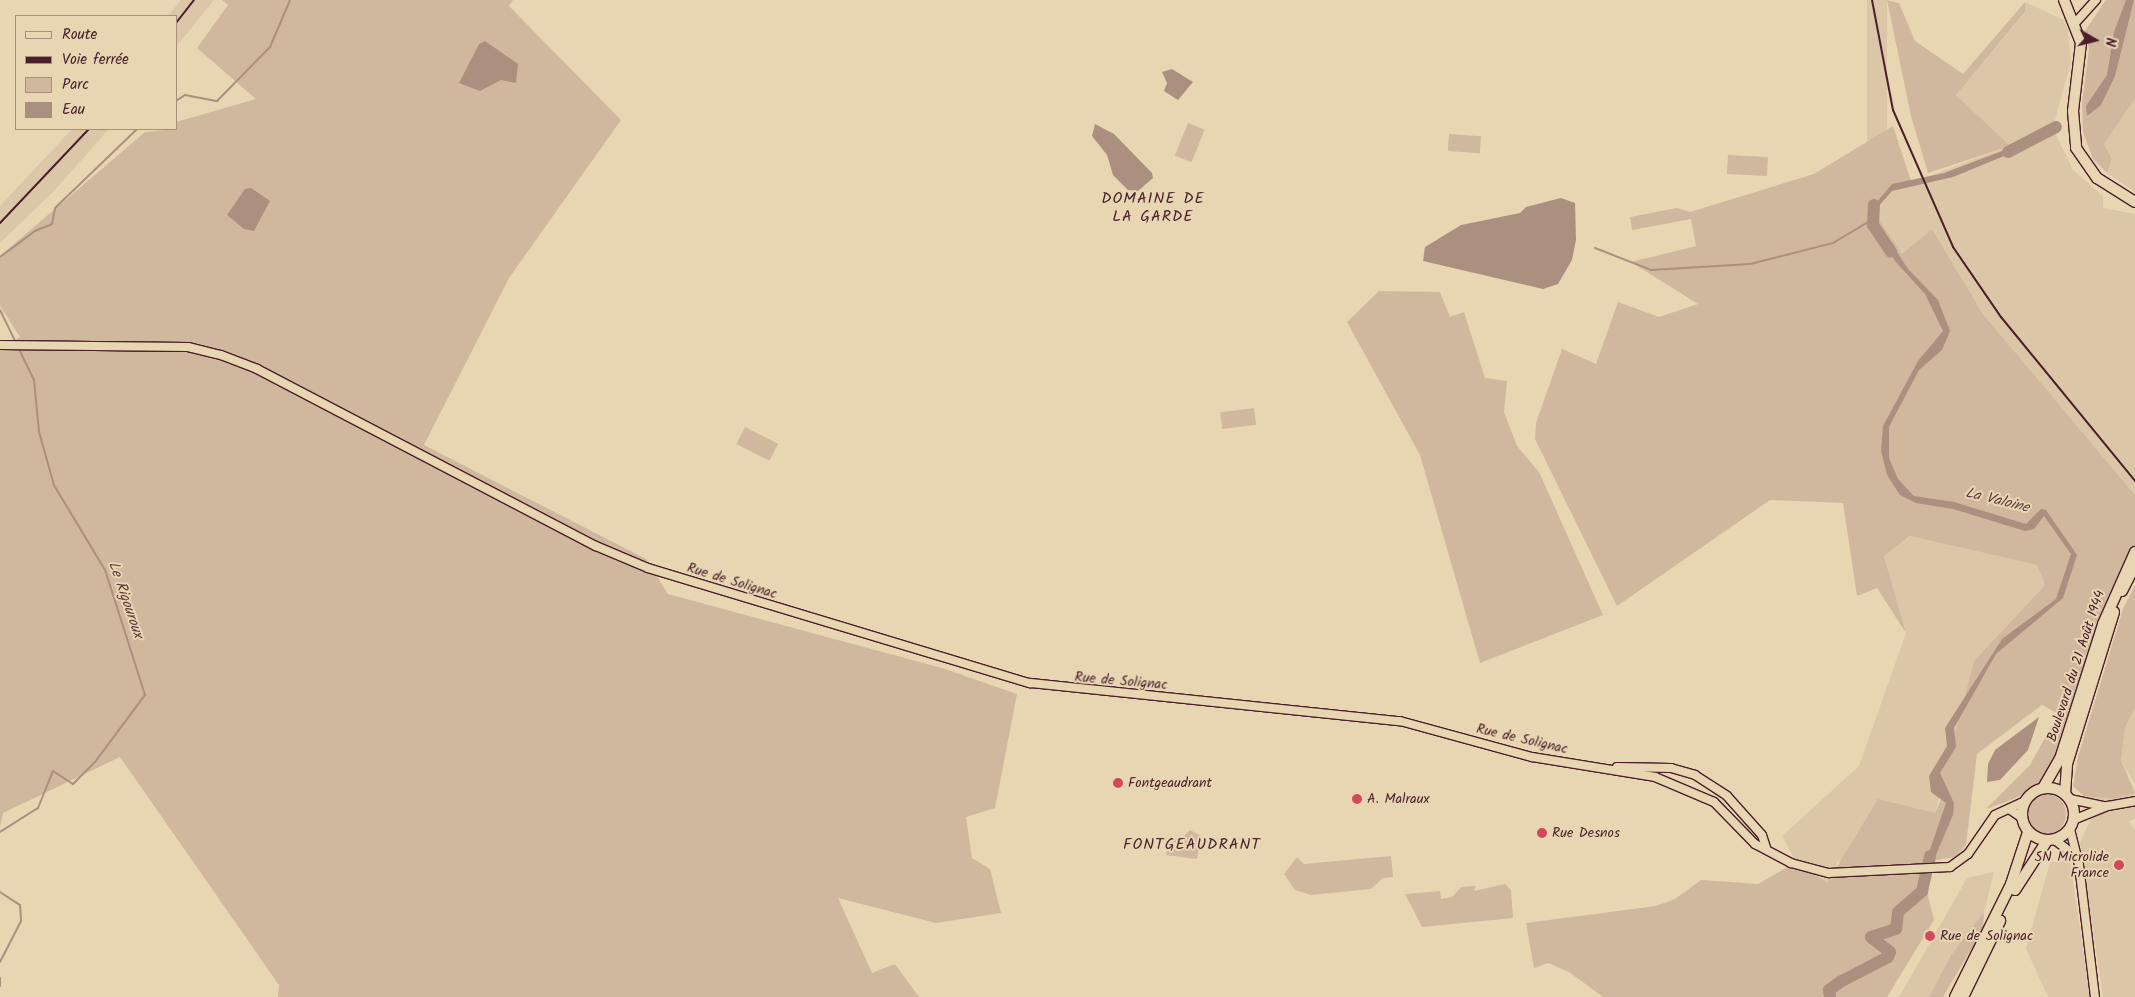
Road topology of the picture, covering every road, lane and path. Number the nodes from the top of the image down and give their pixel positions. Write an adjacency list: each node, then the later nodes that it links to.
1 (2064, 0): 3 (main road)
2 (2096, 0): 3 (street)
3 (2076, 22): 4 (main road)
4 (2135, 202)
5 (0, 345): 8 (street, Rue de Solignac)
6 (2135, 552): 9 (main road, Boulevard du 21 Août 1944)
7 (2135, 566): 10 (main road, Boulevard du 21 Août 1944)
8 (1602, 767): 19 (street, Rue de Solignac); 19 (street, Rue de Solignac)
9 (2043, 788): 10 (main road); 11 (main road)
10 (2067, 796): 13 (street); 16 (main road)
11 (2025, 801): 14 (street); 15 (main road)
12 (2135, 801): 13 (street)
13 (2108, 806): 16 (street)
14 (2009, 809): 15 (street); 19 (street, Rue de Solignac)
15 (2021, 816): 17 (main road)
16 (2072, 825): 18 (main road); 20 (street)
17 (2028, 832): 18 (main road); 21 (main road)
18 (2051, 840): 20 (street); 22 (main road)
19 (1766, 848)
20 (2078, 861): 23 (street)
21 (1955, 997)
22 (1963, 997)
23 (2095, 997)

